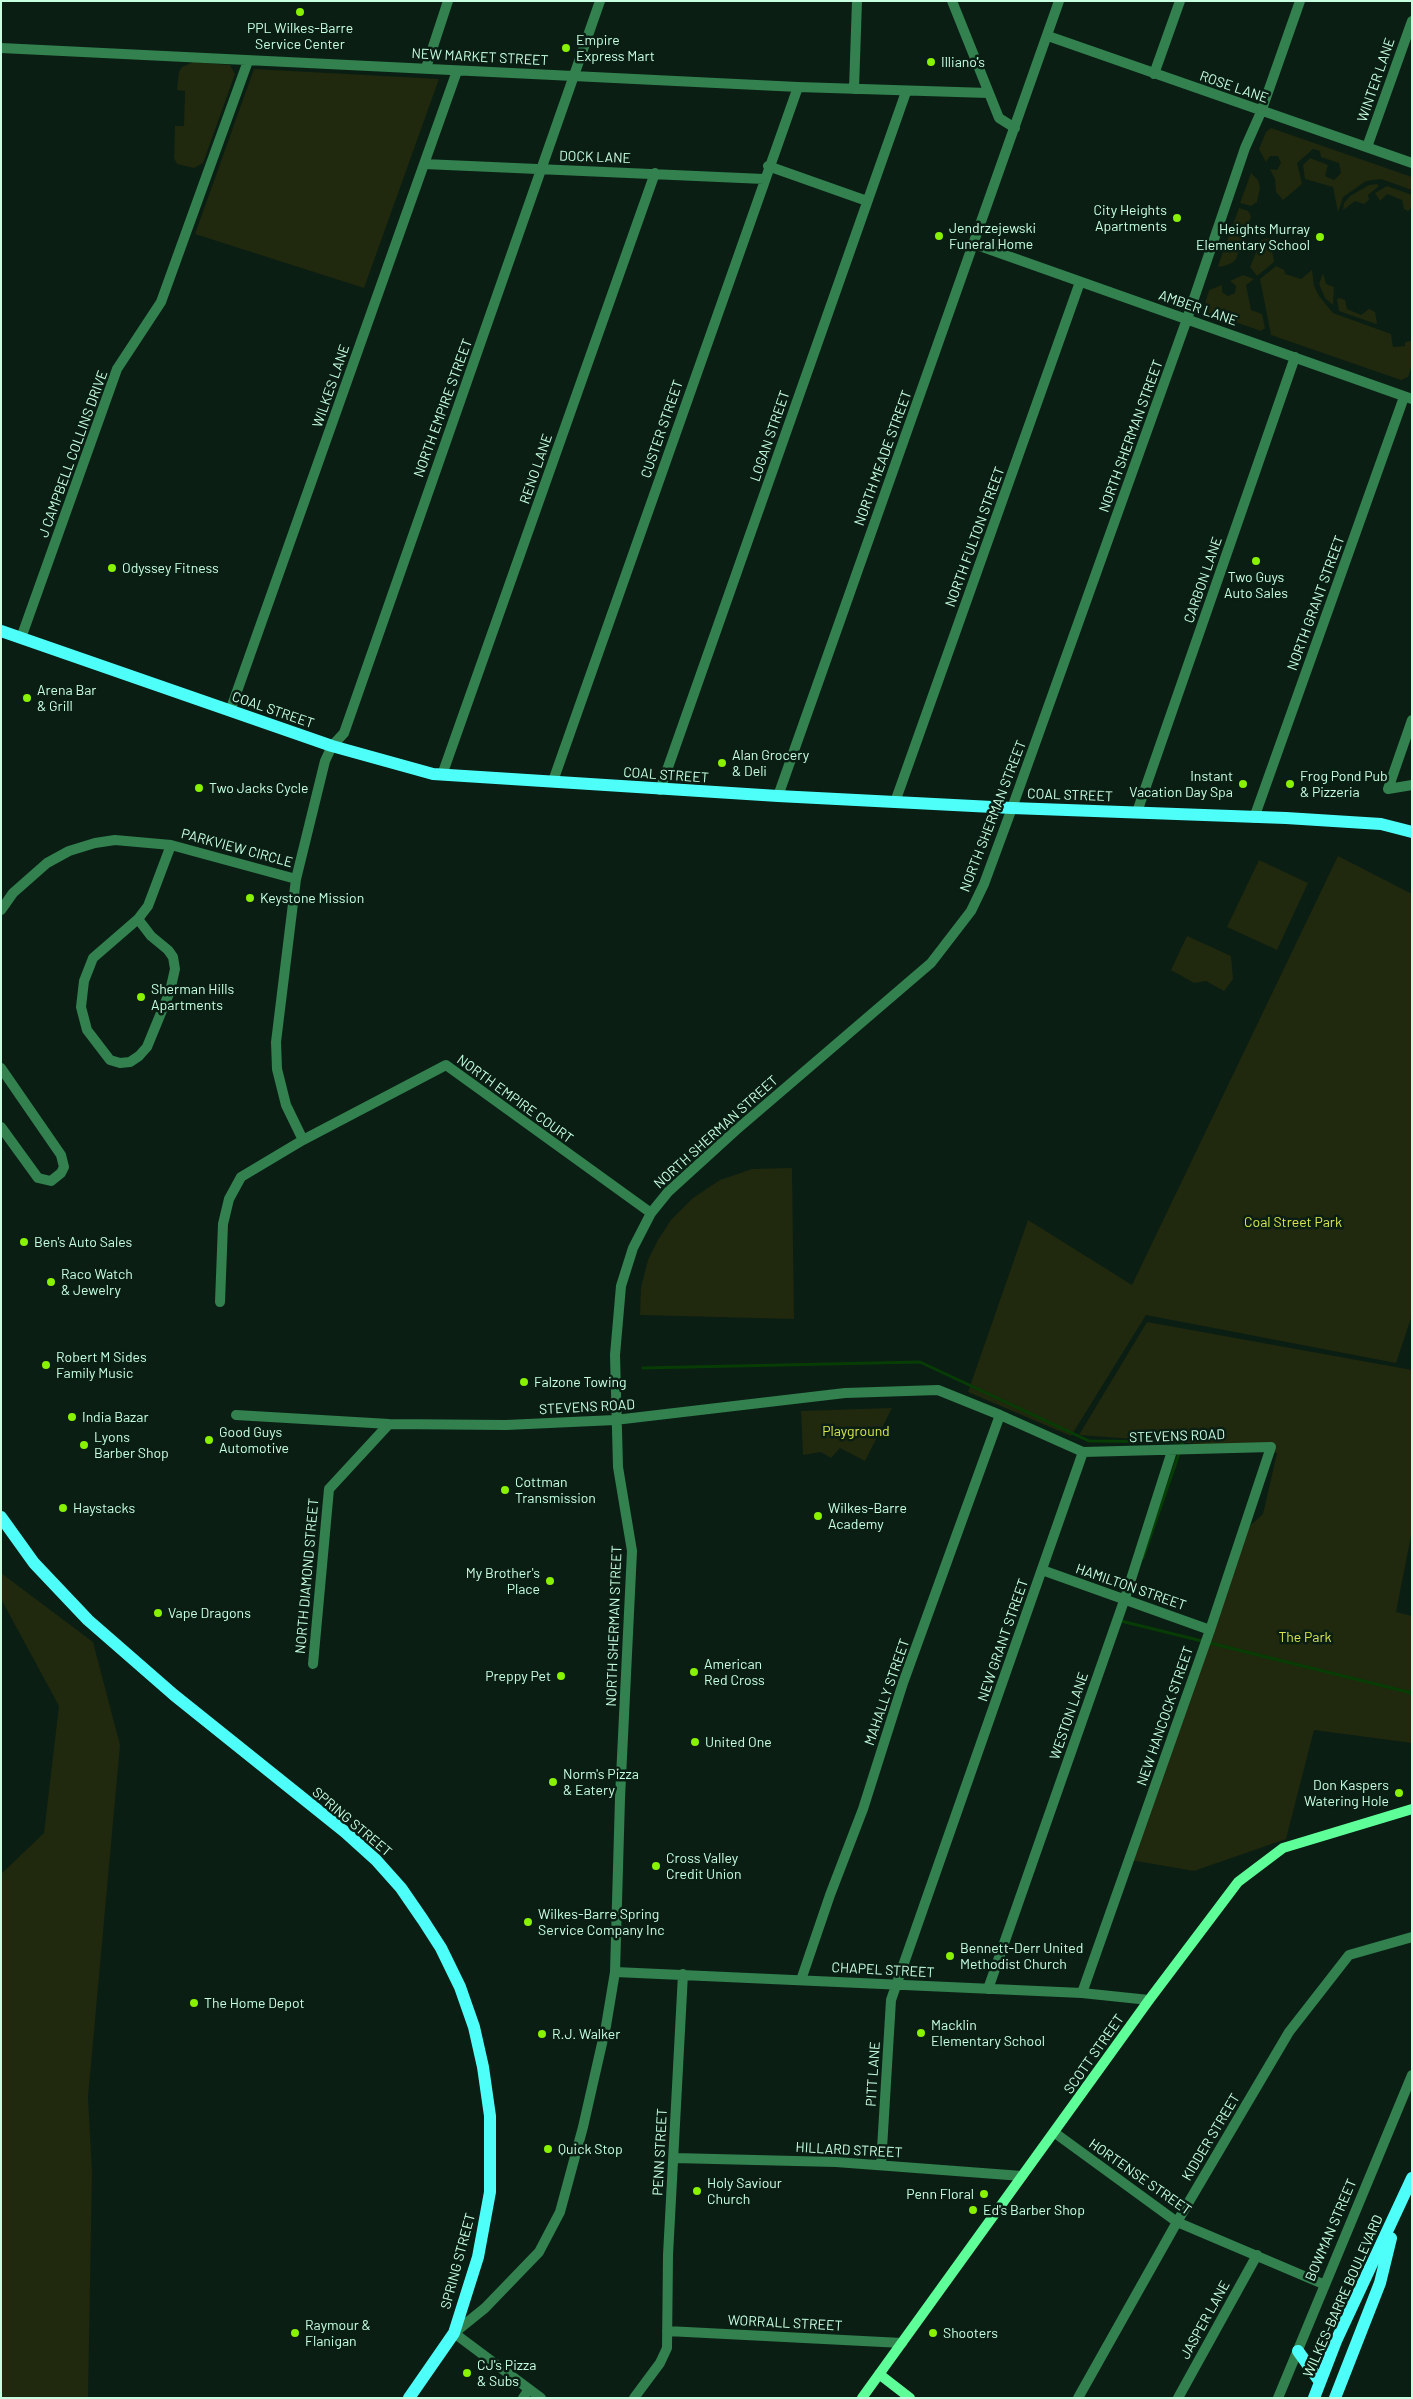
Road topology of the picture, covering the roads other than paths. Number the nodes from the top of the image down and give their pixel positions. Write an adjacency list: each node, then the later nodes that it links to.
1 (448, 1): 12 (street)
2 (600, 1): 15 (street, NORTH EMPIRE STREET)
3 (857, 1): 17 (street)
4 (952, 1): 19 (street)
5 (1059, 1): 9 (street, NORTH MEADE STREET)
6 (1180, 1): 14 (street)
7 (1300, 1): 20 (street, NORTH SHERMAN STREET)
8 (1412, 21): 22 (street, WINTER LANE)
9 (1048, 36): 14 (street, ROSE LANE); 21 (street, NORTH MEADE STREET)
10 (1, 48): 11 (street, NEW MARKET STREET)
11 (248, 61): 12 (street, NEW MARKET STREET); 36 (street, J CAMPBELL COLLINS DRIVE)
12 (426, 68): 13 (street, NEW MARKET STREET)
13 (457, 70): 15 (street, NEW MARKET STREET); 23 (street, WILKES LANE)
14 (1154, 74): 20 (street, ROSE LANE)
15 (575, 76): 16 (street, NEW MARKET STREET); 26 (street, NORTH EMPIRE STREET)
16 (798, 87): 17 (street, NEW MARKET STREET); 25 (street, CUSTER STREET)
17 (854, 89): 18 (street, NEW MARKET STREET)
18 (906, 92): 19 (street, NEW MARKET STREET); 29 (street, LOGAN STREET)
19 (988, 93): 21 (street)
20 (1261, 112): 22 (street, ROSE LANE); 32 (street, NORTH SHERMAN STREET)
21 (1015, 128): 30 (street, NORTH MEADE STREET)
22 (1367, 147): 24 (street, ROSE LANE)
23 (424, 164): 26 (street, DOCK LANE); 37 (street, WILKES LANE)
24 (1412, 164)
25 (768, 166): 28 (street, CUSTER STREET); 29 (street)
26 (542, 169): 27 (street, DOCK LANE); 39 (street, NORTH EMPIRE STREET)
27 (655, 173): 28 (street, DOCK LANE); 40 (street, RENO LANE)
28 (764, 179): 41 (street, CUSTER STREET)
29 (868, 201): 43 (street, LOGAN STREET)
30 (974, 244): 31 (street, AMBER LANE); 44 (street, NORTH MEADE STREET)
31 (1080, 282): 32 (street, AMBER LANE); 45 (street, NORTH FULTON STREET)
32 (1187, 319): 33 (street, AMBER LANE); 46 (street, NORTH SHERMAN STREET)
33 (1295, 357): 34 (street, AMBER LANE); 47 (street, CARBON LANE)
34 (1408, 398): 48 (street, NORTH GRANT STREET)
35 (1, 631): 36 (main road, COAL STREET)
36 (21, 638): 37 (main road, COAL STREET)
37 (230, 711): 39 (main road, COAL STREET)
38 (1412, 720): 42 (street)
39 (332, 746): 40 (main road, COAL STREET); 51 (street)
40 (442, 775): 41 (main road, COAL STREET)
41 (553, 781): 43 (main road, COAL STREET)
42 (1412, 785)
43 (660, 790): 44 (main road, COAL STREET)
44 (778, 796): 45 (main road, COAL STREET)
45 (895, 802): 46 (main road, COAL STREET)
46 (1012, 808): 47 (main road, COAL STREET); 57 (street, NORTH SHERMAN STREET)
47 (1137, 812): 48 (main road, COAL STREET)
48 (1254, 818): 49 (main road, COAL STREET)
49 (1412, 832)
50 (171, 845): 51 (street, PARKVIEW CIRCLE); 52 (street, PARKVIEW CIRCLE); 53 (street, PARKVIEW CIRCLE)
51 (296, 879): 56 (street)
52 (1, 910)
53 (138, 919): 53 (street, PARKVIEW CIRCLE)
54 (2, 1071): 55 (street)
55 (1, 1127)
56 (303, 1140): 57 (street, NORTH EMPIRE COURT); 58 (street, NORTH EMPIRE COURT)
57 (651, 1213): 61 (street, NORTH SHERMAN STREET)
58 (220, 1302)
59 (1000, 1414): 61 (street, STEVENS ROAD); 65 (street); 75 (street, MAHALLY STREET)
60 (236, 1415): 62 (street, STEVENS ROAD)
61 (615, 1420): 62 (street, STEVENS ROAD); 73 (street, NORTH SHERMAN STREET)
62 (388, 1424): 70 (street, NORTH DIAMOND STREET)
63 (1271, 1447): 64 (street, STEVENS ROAD); 69 (street, NEW HANCOCK STREET)
64 (1172, 1451): 65 (street, STEVENS ROAD); 68 (street, WESTON LANE)
65 (1083, 1452): 67 (street, NEW GRANT STREET)
66 (1, 1517): 91 (main road, SPRING STREET)
67 (1042, 1570): 68 (street, HAMILTON STREET); 76 (street, NEW GRANT STREET)
68 (1125, 1598): 69 (street, HAMILTON STREET); 77 (street, WESTON LANE)
69 (1210, 1630): 78 (street, NEW HANCOCK STREET)
70 (313, 1664)
71 (1412, 1809): 79 (street, SCOTT STREET)
72 (1412, 1938): 87 (street, KIDDER STREET)
73 (614, 1972): 74 (street, CHAPEL STREET); 91 (street, NORTH SHERMAN STREET)
74 (683, 1974): 75 (street, CHAPEL STREET); 82 (street, PENN STREET)
75 (801, 1980): 76 (street, CHAPEL STREET)
76 (897, 1985): 77 (street, CHAPEL STREET); 83 (street, PITT LANE)
77 (988, 1989): 78 (street, CHAPEL STREET)
78 (1082, 1993): 79 (street, CHAPEL STREET)
79 (1149, 2000): 81 (street, SCOTT STREET)
80 (1412, 2075): 89 (street, BOWMAN STREET)
81 (1055, 2133): 84 (street, SCOTT STREET); 87 (street, HORTENSE STREET)
82 (674, 2158): 83 (street, HILLARD STREET); 90 (street, PENN STREET)
83 (881, 2165): 84 (street, HILLARD STREET)
84 (1022, 2176): 92 (street, SCOTT STREET)
85 (1412, 2178): 86 (main road, WILKES-BARRE BOULEVARD)
86 (1400, 2206): 95 (main road, WILKES-BARRE BOULEVARD); 107 (main road, WILKES-BARRE BOULEVARD)
87 (1177, 2222): 88 (street, HORTENSE STREET); 103 (street, KIDDER STREET)
88 (1257, 2255): 89 (street, HORTENSE STREET); 104 (street, JASPER LANE)
89 (1324, 2284): 93 (street, BOWMAN STREET)
90 (667, 2331): 92 (street, WORRALL STREET); 100 (street, PENN STREET)
91 (454, 2333): 96 (street); 97 (main road, SPRING STREET)
92 (902, 2343): 94 (street, SCOTT STREET)
93 (1298, 2351): 95 (main road); 105 (street, BOWMAN STREET)
94 (879, 2374): 101 (street, SCOTT STREET); 102 (street)
95 (1320, 2382): 106 (main road, WILKES-BARRE BOULEVARD)
96 (529, 2389): 98 (street); 99 (street)
97 (409, 2398)
98 (522, 2398)
99 (541, 2398)
100 (634, 2398)
101 (862, 2398)
102 (910, 2398)
103 (1078, 2398)
104 (1178, 2398)
105 (1278, 2398)
106 (1314, 2398)
107 (1335, 2398)

